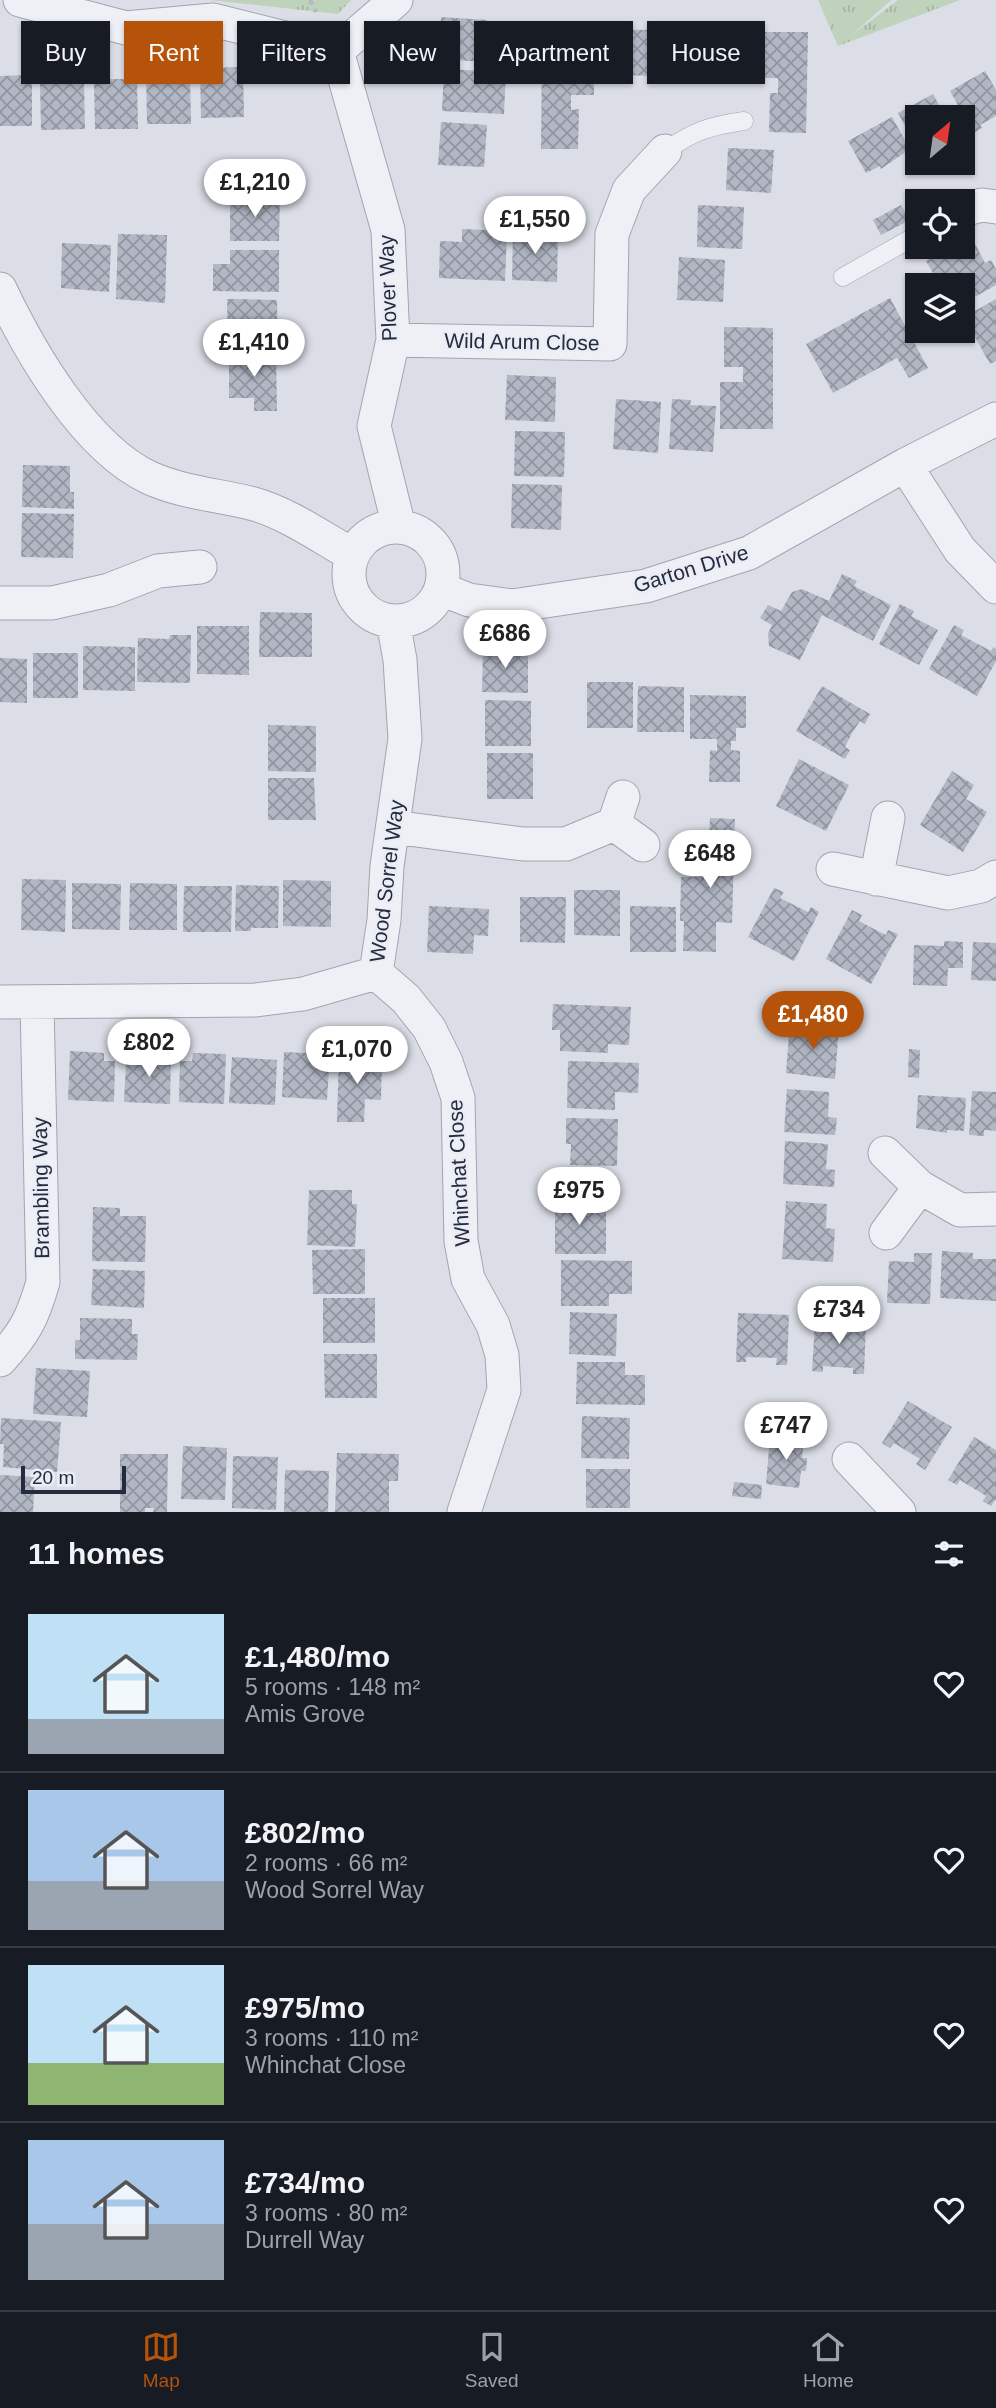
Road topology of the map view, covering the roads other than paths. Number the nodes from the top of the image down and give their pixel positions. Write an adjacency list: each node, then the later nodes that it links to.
1 (20, 0): 3 (street)
2 (396, 0): 4 (street)
3 (237, 26)
4 (350, 40)
5 (346, 84): 13 (street, Plover Way)
6 (744, 121): 7 (lane)
7 (665, 152): 13 (street, Wild Arum Close)
8 (975, 207): 9 (street)
9 (996, 207)
10 (905, 242): 11 (lane)
11 (843, 277)
12 (0, 289): 17 (street)
13 (393, 340): 16 (street, Plover Way)
14 (996, 419): 15 (street, Garton Drive)
15 (905, 465): 19 (street); 20 (street, Garton Drive)
16 (399, 527): 17 (street); 20 (street)
17 (353, 555): 22 (street)
18 (200, 567): 21 (street)
19 (996, 586)
20 (441, 589): 22 (street)
21 (0, 603)
22 (393, 621): 24 (street, Wood Sorrel Way)
23 (888, 818): 28 (street)
24 (393, 827): 25 (street); 29 (street, Wood Sorrel Way)
25 (643, 845)
26 (832, 869): 28 (street)
27 (996, 877): 28 (street)
28 (876, 879)
29 (376, 973): 31 (street, Wood Sorrel Way); 38 (street, Whinchat Close)
30 (0, 1002): 31 (street, Wood Sorrel Way)
31 (37, 1003): 36 (street, Brambling Way)
32 (885, 1153): 33 (street)
33 (920, 1187): 34 (street); 35 (street)
34 (996, 1209)
35 (886, 1233)
36 (0, 1360)
37 (849, 1459): 39 (street)
38 (464, 1512)
39 (899, 1512)

